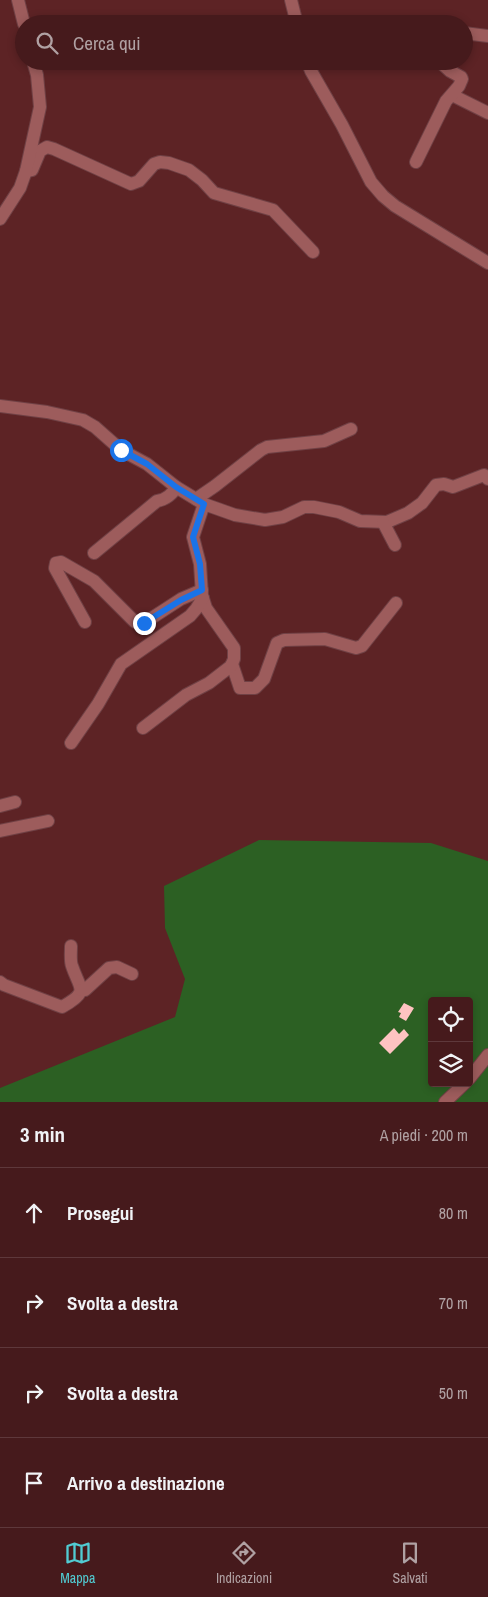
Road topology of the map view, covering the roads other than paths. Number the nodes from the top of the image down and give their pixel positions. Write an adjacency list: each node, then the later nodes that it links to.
1 (18, 0): 3 (street)
2 (292, 0): 4 (street)
3 (22, 15)
4 (295, 15)
5 (473, 34): 6 (street)
6 (488, 36)
7 (35, 70): 13 (street)
8 (310, 70): 16 (street)
9 (449, 70): 10 (street)
10 (452, 95): 11 (street); 12 (street)
11 (488, 113)
12 (416, 162)
13 (26, 171): 14 (street); 15 (street)
14 (0, 219)
15 (313, 252)
16 (488, 263)
17 (0, 406): 20 (street)
18 (350, 429): 21 (street)
19 (488, 479): 22 (street)
20 (176, 487): 21 (street); 24 (street)
21 (200, 501): 22 (street); 25 (street)
22 (383, 522): 23 (street)
23 (396, 545)
24 (94, 553)
25 (202, 594): 27 (street); 28 (street); 30 (street)
26 (396, 603): 28 (street)
27 (85, 622)
28 (232, 664): 29 (street)
29 (143, 728)
30 (71, 743)
31 (15, 802): 32 (street)
32 (0, 806)
33 (48, 820): 34 (street)
34 (0, 832)
35 (71, 946): 38 (street)
36 (132, 974): 38 (street)
37 (0, 982): 38 (street)
38 (81, 990)
39 (488, 1055): 40 (street)
40 (473, 1074)
41 (461, 1087): 42 (street)
42 (445, 1102)

